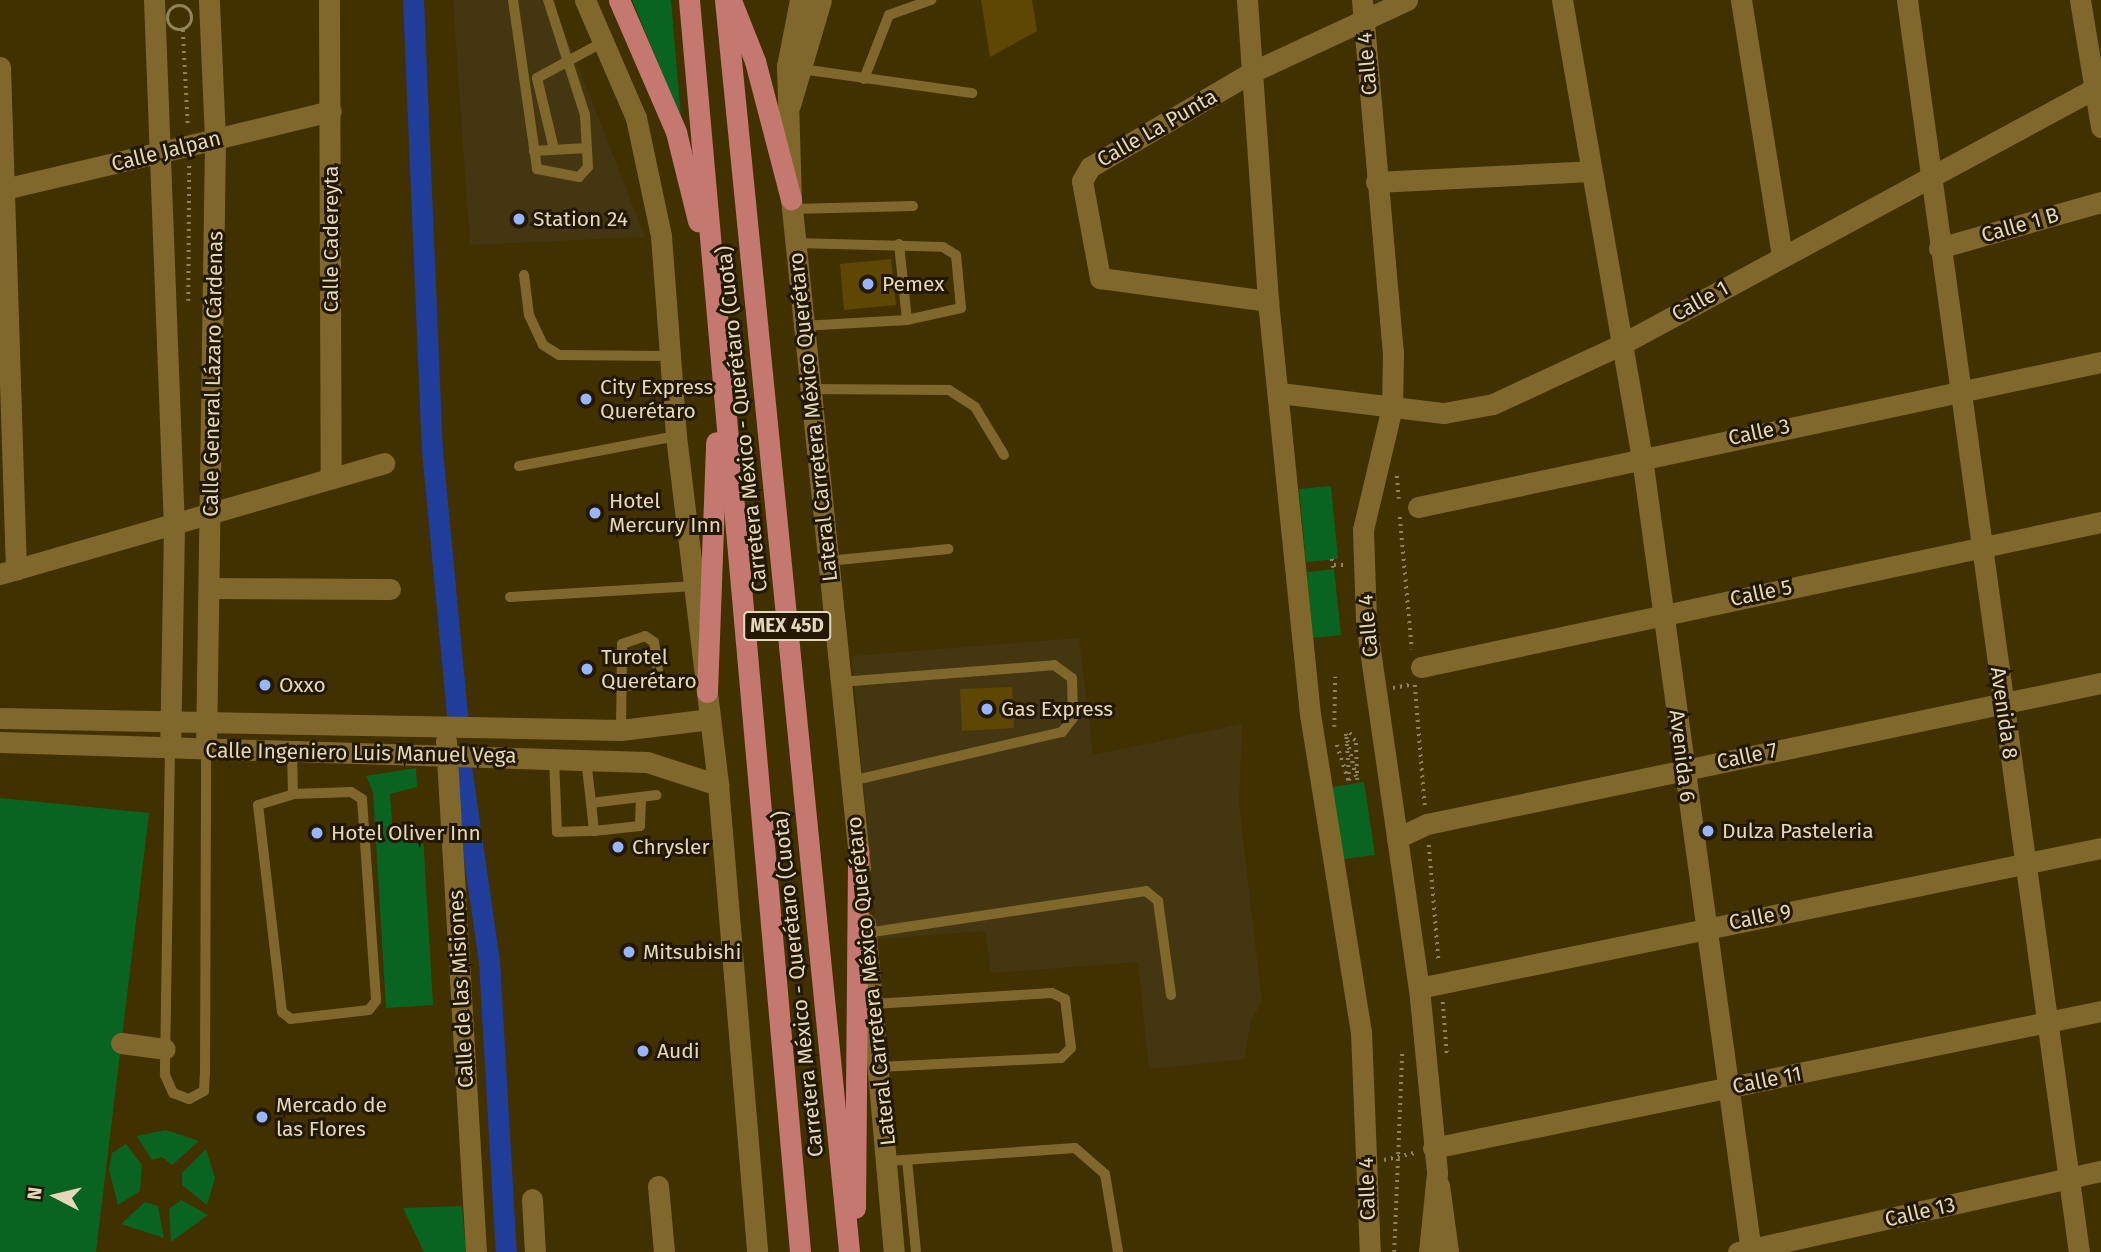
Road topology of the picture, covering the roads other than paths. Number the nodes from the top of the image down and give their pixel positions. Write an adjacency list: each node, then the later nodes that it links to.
1 (154, 0): 37 (street, Calle General Lázaro Cárdenas)
2 (209, 0): 33 (street, Calle General Lázaro Cárdenas)
3 (329, 0): 30 (street, Calle Cadereyta)
4 (513, 0): 36 (lane)
5 (548, 0): 23 (lane)
6 (585, 0): 22 (street)
7 (619, 0): 50 (highway)
8 (689, 0): 50 (highway, Carretera México - Querétaro (Cuota) / MEX 45D)
9 (725, 0): 137 (highway, Carretera México - Querétaro (Cuota) / MEX 45D)
10 (731, 0): 43 (highway)
11 (800, 0): 31 (street, Lateral Carretera México Querétaro)
12 (821, 0): 25 (street)
13 (931, 0): 27 (lane)
14 (1247, 0): 26 (street, Calle 4)
15 (1362, 0): 21 (street, Calle 4)
16 (1407, 0): 21 (street)
17 (1562, 0): 38 (street, Avenida 6)
18 (1741, 0): 48 (street)
19 (1907, 0): 39 (street, Avenida 8)
20 (2080, 0): 28 (street)
21 (1364, 24): 26 (street); 40 (street, Calle 4)
22 (603, 42): 23 (lane); 55 (street)
23 (568, 59): 34 (lane); 35 (lane)
24 (0, 67): 41 (street)
25 (801, 69): 27 (lane); 31 (street)
26 (1252, 72): 51 (street, Calle 4); 51 (street, Calle La Punta)
27 (864, 79): 29 (lane)
28 (2097, 86): 32 (street); 39 (street, Calle 1)
29 (972, 93)
30 (331, 111): 33 (street, Calle Jalpan); 67 (street, Calle Cadereyta)
31 (788, 114): 43 (street, Lateral Carretera México Querétaro)
32 (2101, 127)
33 (215, 139): 37 (street, Calle Jalpan); 69 (street, Calle General Lázaro Cárdenas)
34 (587, 148): 35 (lane); 36 (lane)
35 (554, 149): 36 (lane)
36 (534, 151)
37 (159, 154): 41 (street, Calle Jalpan); 71 (street, Calle General Lázaro Cárdenas)
38 (1591, 171): 40 (street); 54 (street, Avenida 6)
39 (1928, 173): 47 (street, Avenida 8); 48 (street, Calle 1)
40 (1377, 182): 61 (street, Calle 4)
41 (2, 189): 75 (street)
42 (2101, 202): 47 (street, Calle 1 B)
43 (791, 204): 44 (lane); 45 (street, Lateral Carretera México Querétaro)
44 (913, 206)
45 (795, 243): 46 (lane); 53 (street, Lateral Carretera México Querétaro)
46 (899, 244): 52 (lane); 52 (lane)
47 (1939, 248): 59 (street, Avenida 8)
48 (1782, 256): 54 (street, Calle 1)
49 (524, 275): 55 (lane)
50 (714, 288): 56 (highway, Carretera México - Querétaro (Cuota) / MEX 45D)
51 (1268, 301): 60 (street, Calle 4)
52 (907, 320): 53 (lane)
53 (802, 326): 58 (street, Lateral Carretera México Querétaro)
54 (1622, 344): 61 (street, Calle 1); 64 (street, Avenida 6)
55 (670, 356): 62 (street)
56 (720, 356): 85 (highway); 136 (highway, Carretera México - Querétaro (Cuota) / MEX 45D)
57 (2101, 362): 59 (street, Calle 3)
58 (810, 389): 63 (lane); 74 (street, Lateral Carretera México Querétaro)
59 (1959, 390): 64 (street, Calle 3); 72 (street, Avenida 8)
60 (1280, 393): 61 (street, Calle 1); 140 (street, Calle 4)
61 (1392, 407): 108 (street, Calle 4)
62 (676, 436): 66 (lane); 76 (street)
63 (1004, 455)
64 (1642, 457): 68 (street, Calle 3); 80 (street, Avenida 6)
65 (384, 463): 67 (street)
66 (519, 466)
67 (331, 478): 69 (street)
68 (1418, 507)
69 (211, 516): 71 (street); 77 (street, Calle General Lázaro Cárdenas)
70 (2101, 522): 72 (street, Calle 5)
71 (174, 527): 75 (street); 89 (street, Calle General Lázaro Cárdenas)
72 (1980, 546): 80 (street, Calle 5); 86 (street, Avenida 8)
73 (948, 550): 74 (lane)
74 (828, 561): 82 (street, Lateral Carretera México Querétaro)
75 (8, 572)
76 (695, 586): 79 (lane); 85 (street)
77 (210, 589): 78 (street); 90 (street, Calle General Lázaro Cárdenas)
78 (390, 589)
79 (510, 597)
80 (1665, 613): 81 (street, Calle 5); 100 (street, Avenida 6)
81 (1415, 669)
82 (840, 682): 101 (street, Lateral Carretera México Querétaro); 101 (lane)
83 (2101, 684): 86 (street, Calle 7)
84 (624, 687): 84 (lane); 92 (lane)
85 (707, 691): 88 (street)
86 (2002, 703): 100 (street, Calle 7); 111 (street, Avenida 8)
87 (0, 718): 89 (street, Calle Ingeniero Luis Manuel Vega)
88 (710, 719): 92 (street, Calle Ingeniero Luis Manuel Vega); 102 (street)
89 (171, 722): 90 (street, Calle Ingeniero Luis Manuel Vega); 94 (street, Calle General Lázaro Cárdenas)
90 (206, 723): 91 (street, Calle Ingeniero Luis Manuel Vega); 95 (street, Calle General Lázaro Cárdenas)
91 (445, 725): 92 (street, Calle Ingeniero Luis Manuel Vega); 97 (street, Calle de las Misiones)
92 (621, 730)
93 (0, 743): 94 (street, Calle Ingeniero Luis Manuel Vega)
94 (170, 748): 95 (street, Calle Ingeniero Luis Manuel Vega); 120 (lane)
95 (206, 749): 96 (street, Calle Ingeniero Luis Manuel Vega); 120 (lane)
96 (292, 751): 97 (street, Calle Ingeniero Luis Manuel Vega); 103 (lane)
97 (446, 754): 98 (street, Calle Ingeniero Luis Manuel Vega); 132 (street, Calle de las Misiones)
98 (554, 758): 99 (street, Calle Ingeniero Luis Manuel Vega); 107 (lane)
99 (586, 759): 102 (street, Calle Ingeniero Luis Manuel Vega); 106 (lane)
100 (1684, 769): 108 (street, Calle 7); 112 (street, Avenida 6)
101 (851, 781): 110 (street, Lateral Carretera México Querétaro)
102 (718, 785): 135 (street)
103 (293, 794): 103 (lane)
104 (657, 795): 105 (lane)
105 (641, 800): 106 (lane); 107 (lane)
106 (592, 803): 107 (lane)
107 (594, 831)
108 (1397, 838): 114 (street, Calle 4)
109 (2101, 848): 111 (street, Calle 9)
110 (858, 850): 113 (street, Lateral Carretera México Querétaro); 137 (highway)
111 (2025, 866): 112 (street, Calle 9); 118 (street, Avenida 8)
112 (1706, 927): 114 (street, Calle 9); 122 (street, Avenida 6)
113 (866, 933): 115 (lane); 116 (street, Lateral Carretera México Querétaro)
114 (1419, 988): 123 (street, Calle 4)
115 (1171, 995)
116 (873, 1004): 121 (street, Lateral Carretera México Querétaro); 121 (lane)
117 (2101, 1011): 118 (street, Calle 11)
118 (2047, 1024): 122 (street, Calle 11); 127 (street, Avenida 8)
119 (121, 1042): 120 (street)
120 (165, 1049)
121 (880, 1067): 124 (street, Lateral Carretera México Querétaro)
122 (1730, 1087): 123 (street, Calle 11); 131 (street, Avenida 6)
123 (1433, 1148): 126 (street, Calle 4)
124 (898, 1161): 130 (street, Lateral Carretera México Querétaro); 139 (lane)
125 (2101, 1171): 127 (street, Calle 13)
126 (1437, 1173): 141 (street, Calle 4); 142 (street)
127 (2069, 1179): 131 (street, Calle 13); 143 (street, Avenida 8)
128 (658, 1186): 134 (street)
129 (532, 1199): 133 (street)
130 (901, 1241): 138 (lane)
131 (1747, 1251)
132 (477, 1252)
133 (534, 1252)
134 (664, 1252)
135 (757, 1252)
136 (800, 1252)
137 (851, 1252)
138 (916, 1252)
139 (1118, 1252)
140 (1370, 1252)
141 (1429, 1252)
142 (1448, 1252)
143 (2079, 1252)

